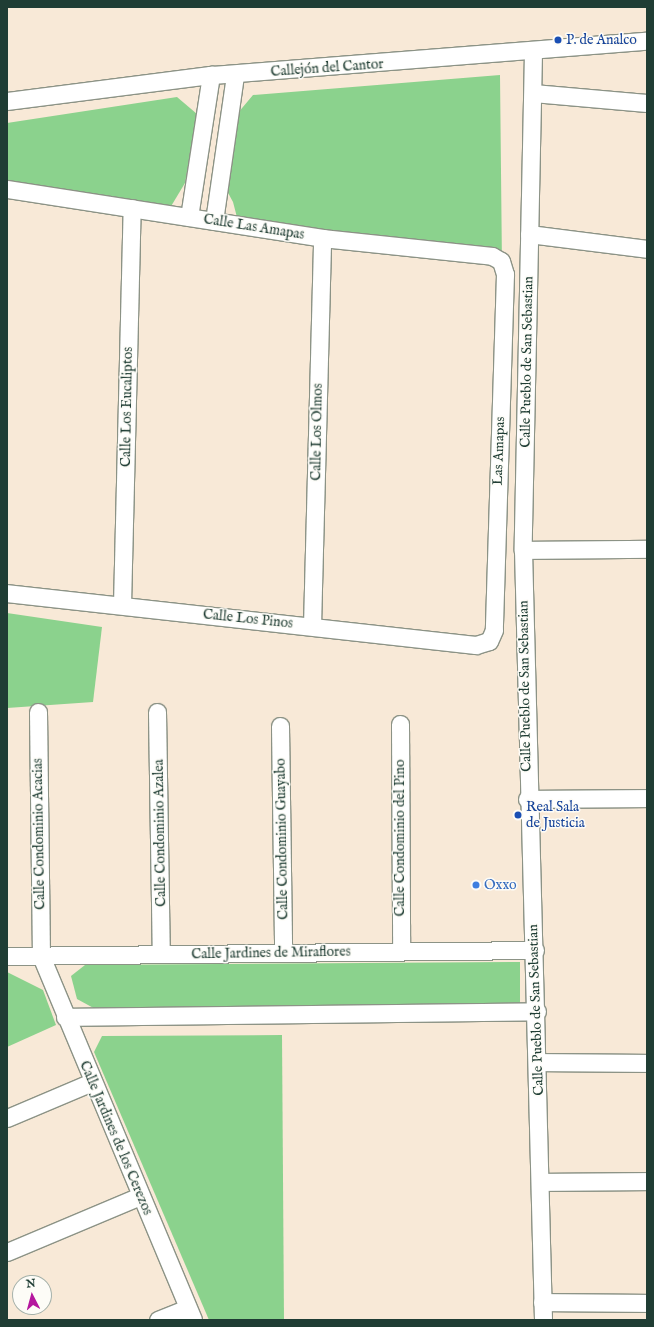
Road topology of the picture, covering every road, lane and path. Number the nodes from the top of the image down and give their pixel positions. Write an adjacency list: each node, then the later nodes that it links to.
1 (647, 42): 2 (street, Callejón del Cantor)
2 (533, 52): 4 (street, Callejón del Cantor); 5 (street, Calle Pueblo de San Sebastian)
3 (211, 75): 4 (street, Callejón del Cantor); 6 (street, Callejón del Cantor); 10 (street)
4 (235, 75): 11 (street)
5 (533, 93): 7 (street); 12 (street, Calle Pueblo de San Sebastian)
6 (7, 101)
7 (647, 103)
8 (7, 189): 9 (street, Calle Las Amapas)
9 (132, 208): 10 (street, Calle Las Amapas); 19 (street, Calle Los Eucaliptos)
10 (189, 217): 11 (street, Calle Las Amapas)
11 (214, 221): 13 (street, Calle Las Amapas)
12 (529, 234): 14 (street); 17 (street, Calle Pueblo de San Sebastian)
13 (322, 238): 15 (street, Calle Las Amapas); 20 (street, Calle Los Olmos)
14 (647, 249)
15 (501, 261): 21 (street, Las Amapas)
16 (647, 549): 17 (street)
17 (523, 550): 27 (street, Calle Pueblo de San Sebastian)
18 (7, 593): 19 (street, Calle Los Pinos)
19 (122, 605): 20 (street, Calle Los Pinos)
20 (312, 626): 21 (street, Calle Los Pinos)
21 (488, 641)
22 (38, 712): 33 (street, Calle Condominio Acacias)
23 (157, 712): 31 (street, Calle Condominio Azalea)
24 (400, 724): 29 (street, Calle Condominio del Pino)
25 (280, 726): 30 (street, Calle Condominio Guayabo)
26 (647, 798): 27 (street)
27 (527, 799): 28 (street, Calle Pueblo de San Sebastian)
28 (535, 950): 29 (street, Calle Jardines de Miraflores); 34 (street, Calle Pueblo de San Sebastian)
29 (402, 952): 30 (street, Calle Jardines de Miraflores)
30 (283, 953): 31 (street, Calle Jardines de Miraflores)
31 (161, 954): 33 (street, Calle Jardines de Miraflores)
32 (7, 956): 33 (street, Calle Jardines de Miraflores)
33 (41, 956): 35 (street, Calle Jardines de los Cerezos)
34 (537, 1011): 35 (street); 36 (street, Calle Pueblo de San Sebastian)
35 (65, 1017): 38 (street, Calle Jardines de los Cerezos)
36 (538, 1062): 37 (street); 41 (street, Calle Pueblo de San Sebastian)
37 (647, 1064)
38 (92, 1082): 39 (street); 42 (street, Calle Jardines de los Cerezos)
39 (7, 1118)
40 (647, 1181): 41 (street)
41 (540, 1182): 44 (street, Calle Pueblo de San Sebastian)
42 (140, 1196): 43 (street); 46 (street, Calle Jardines de los Cerezos)
43 (7, 1252)
44 (542, 1302): 45 (street); 48 (street, Calle Pueblo de San Sebastian)
45 (647, 1303)
46 (190, 1314): 47 (street)
47 (158, 1320)
48 (543, 1320)

